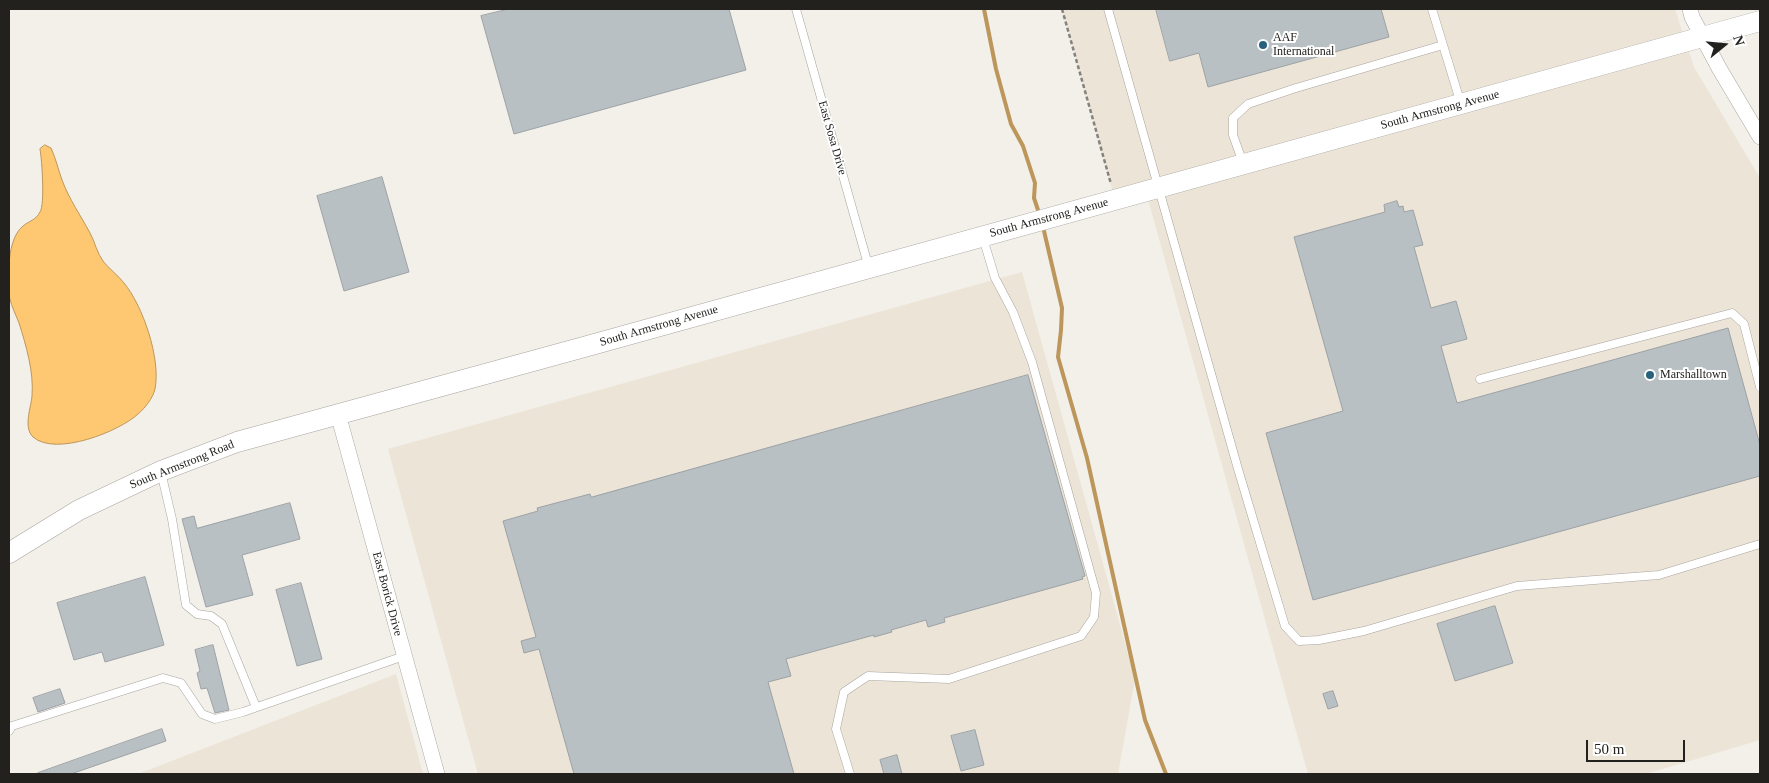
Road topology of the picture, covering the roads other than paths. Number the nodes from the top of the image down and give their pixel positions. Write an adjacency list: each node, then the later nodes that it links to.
1 (796, 9): 13 (lane, East Sosa Drive)
2 (1108, 9): 11 (lane)
3 (1432, 9): 7 (lane)
4 (1690, 9): 6 (street)
5 (1760, 21): 6 (street, South Armstrong Avenue)
6 (1703, 37): 8 (street, South Armstrong Avenue); 9 (street)
7 (1442, 46): 8 (lane); 10 (lane)
8 (1461, 104): 10 (street, South Armstrong Avenue)
9 (1760, 137)
10 (1244, 165): 11 (street, South Armstrong Avenue)
11 (1158, 188): 12 (street, South Armstrong Avenue); 18 (lane)
12 (982, 236): 13 (street, South Armstrong Avenue); 24 (lane)
13 (869, 268): 16 (street, South Armstrong Avenue)
14 (1480, 379): 15 (lane)
15 (1760, 387)
16 (338, 414): 17 (street, South Armstrong Road); 20 (street, East Borick Drive)
17 (161, 470): 19 (street, South Armstrong Road); 21 (lane)
18 (1760, 544)
19 (9, 553)
20 (404, 656): 21 (lane); 23 (street, East Borick Drive)
21 (256, 707): 22 (lane)
22 (9, 731)
23 (437, 774)
24 (850, 774)

